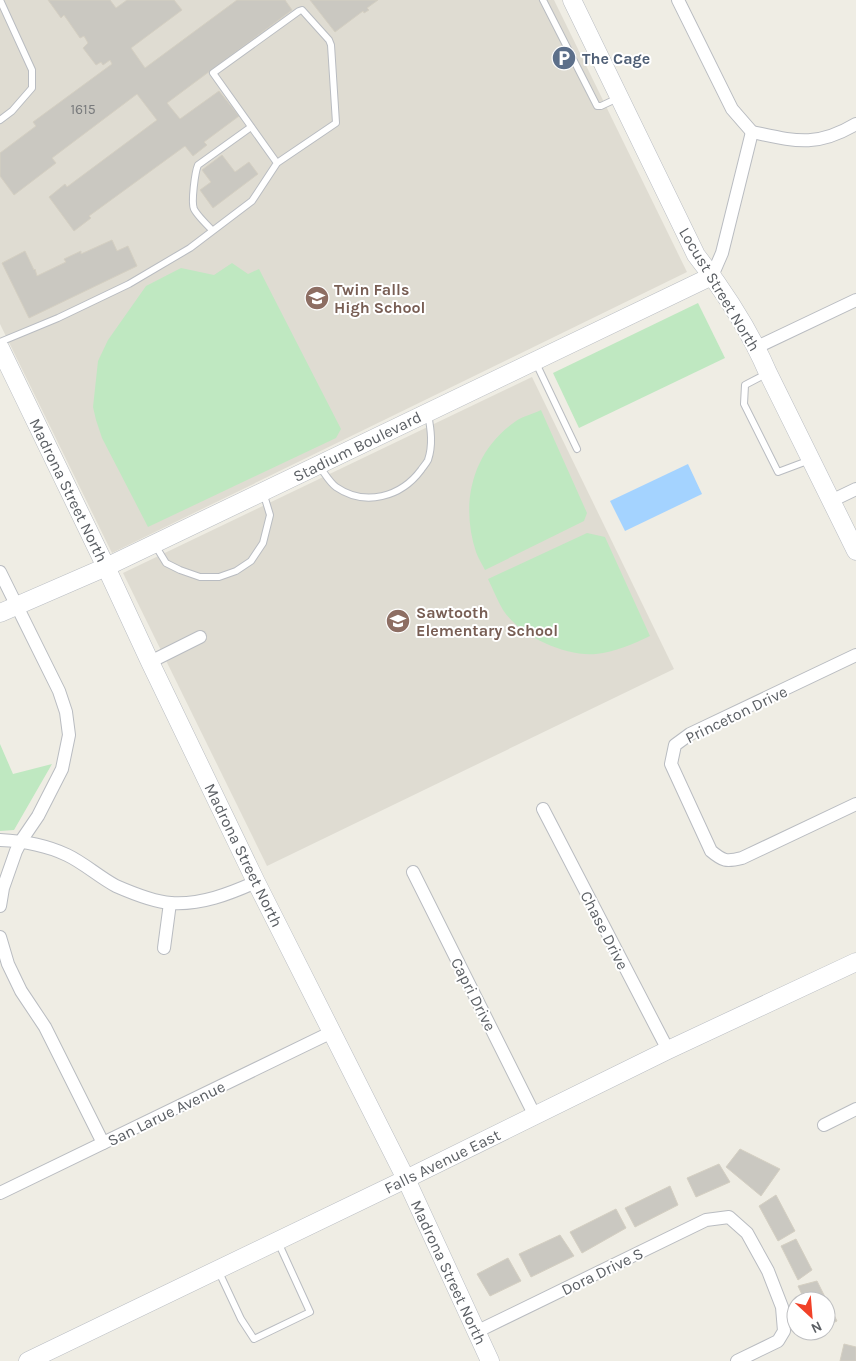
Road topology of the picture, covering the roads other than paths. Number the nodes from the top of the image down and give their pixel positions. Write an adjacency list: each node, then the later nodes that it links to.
1 (0, 0): 6 (lane)
2 (544, 0): 5 (lane)
3 (572, 0): 5 (street, Locust Street North)
4 (678, 0): 9 (street)
5 (619, 97): 12 (street, Locust Street North)
6 (0, 120)
7 (856, 124): 9 (street)
8 (252, 127): 10 (lane); 10 (lane); 11 (lane)
9 (752, 132): 12 (street)
10 (277, 164): 11 (lane)
11 (212, 230): 14 (lane)
12 (712, 276): 15 (street, Locust Street North); 17 (street, Stadium Boulevard)
13 (856, 300): 15 (street)
14 (0, 342)
15 (757, 347): 18 (street, Locust Street North)
16 (0, 348): 28 (street, Madrona Street North)
17 (535, 360): 19 (street, Stadium Boulevard); 20 (lane)
18 (768, 373): 21 (street, Locust Street North); 21 (lane)
19 (428, 412): 22 (street, Stadium Boulevard); 22 (lane)
20 (577, 449)
21 (811, 460): 25 (street, Locust Street North)
22 (318, 465): 24 (street, Stadium Boulevard)
23 (856, 489): 25 (street)
24 (263, 492): 26 (street, Stadium Boulevard); 26 (lane)
25 (831, 501): 27 (street, Locust Street North)
26 (154, 544): 28 (street, Stadium Boulevard)
27 (856, 551)
28 (106, 567): 30 (street, Stadium Boulevard); 34 (street, Madrona Street North)
29 (0, 572): 30 (street)
30 (16, 606): 31 (street, Stadium Boulevard); 38 (street)
31 (0, 613)
32 (200, 637): 34 (street)
33 (856, 655): 35 (street, Princeton Drive)
34 (150, 662): 40 (street, Madrona Street North)
35 (856, 804)
36 (542, 809): 47 (street, Chase Drive)
37 (0, 840): 38 (street)
38 (21, 841): 41 (street); 42 (street)
39 (413, 872): 49 (street, Capri Drive)
40 (256, 882): 41 (street); 46 (street, Madrona Street North)
41 (170, 903): 44 (street)
42 (0, 906)
43 (0, 937): 51 (street)
44 (164, 948)
45 (856, 962): 47 (street, Falls Avenue East)
46 (332, 1032): 51 (street, San Larue Avenue); 52 (street, Madrona Street North)
47 (668, 1050): 49 (street, Falls Avenue East)
48 (856, 1109): 50 (street)
49 (535, 1116): 52 (street, Falls Avenue East)
50 (824, 1125)
51 (103, 1143): 53 (street, San Larue Avenue)
52 (406, 1179): 54 (street, Falls Avenue East); 56 (street, Madrona Street North)
53 (0, 1194)
54 (278, 1240): 55 (street, Falls Avenue East); 55 (lane)
55 (218, 1269): 57 (street, Falls Avenue East)
56 (476, 1332): 58 (street, Madrona Street North); 59 (street, Dora Drive S)
57 (28, 1361)
58 (490, 1361)
59 (736, 1361)

